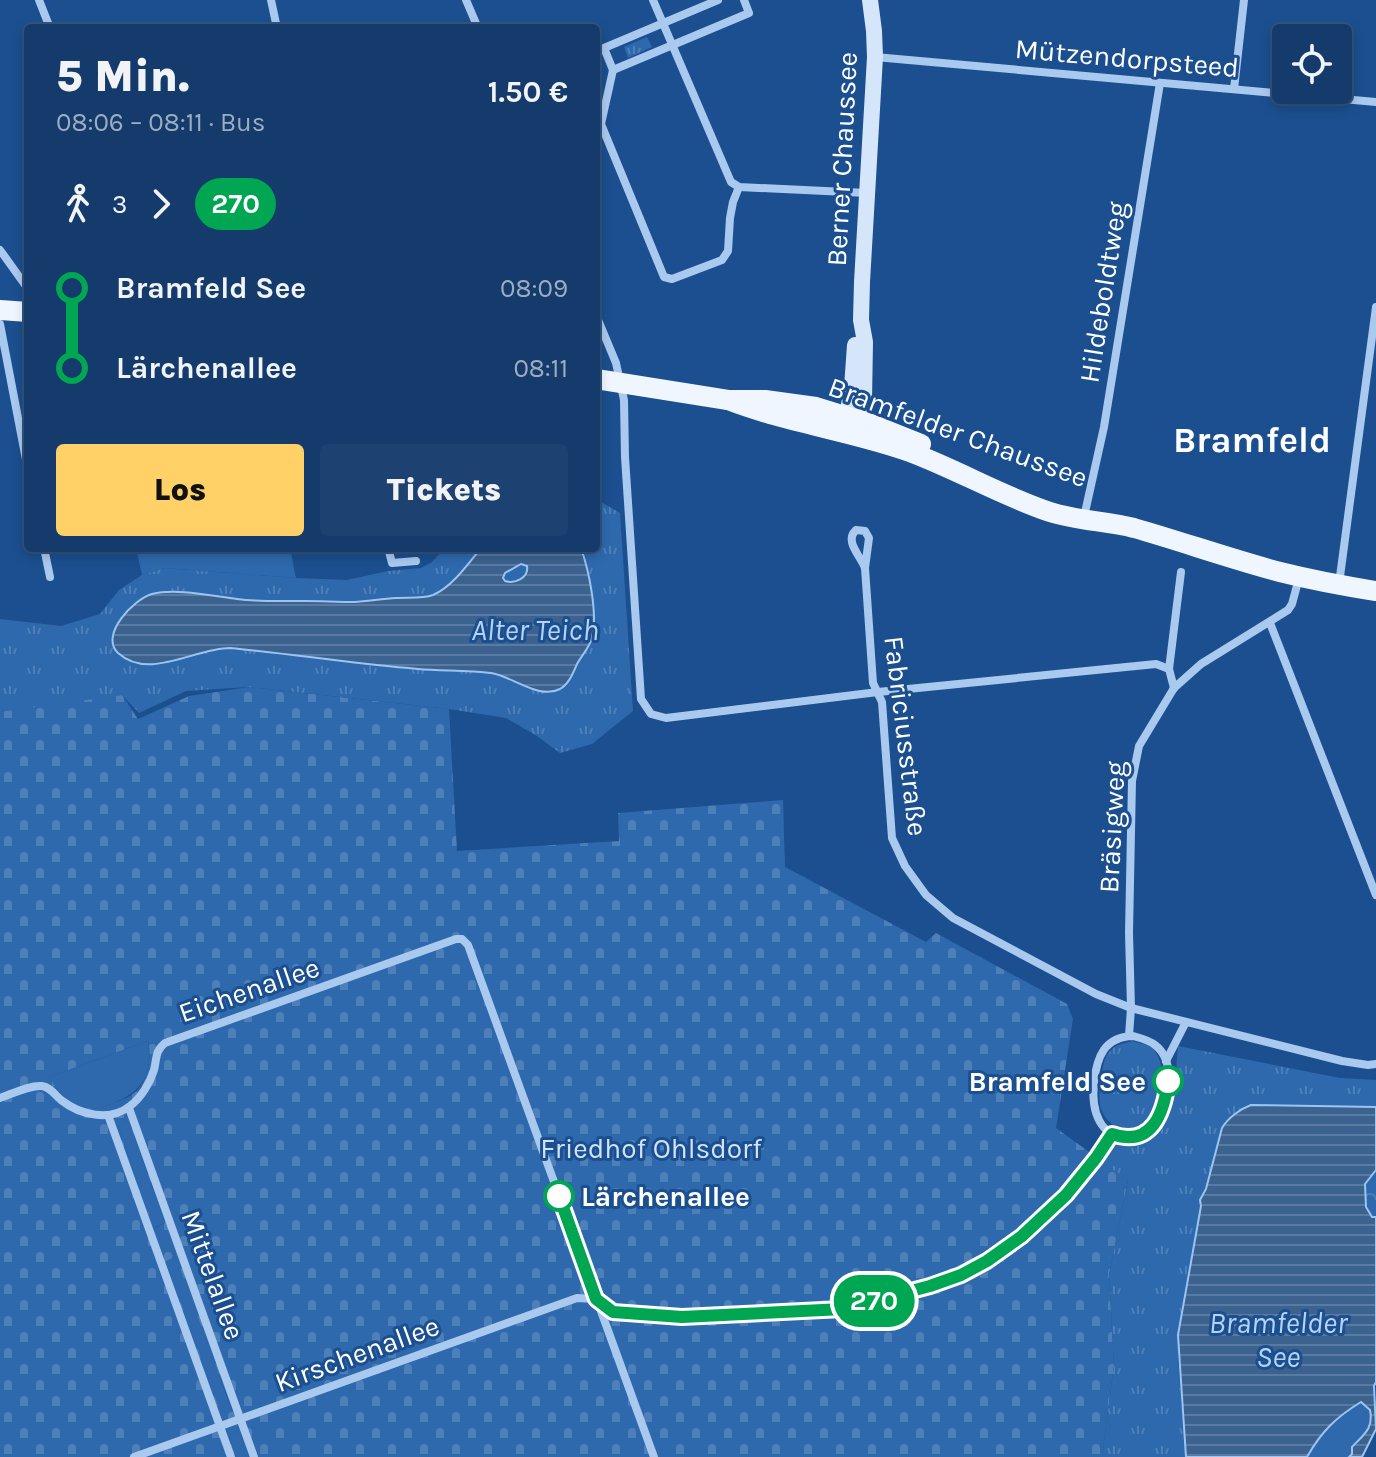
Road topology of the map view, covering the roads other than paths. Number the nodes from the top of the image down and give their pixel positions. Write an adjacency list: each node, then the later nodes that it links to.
1 (39, 0): 10 (street)
2 (271, 0): 11 (street)
3 (466, 0): 12 (street)
4 (653, 0): 9 (street)
5 (718, 0): 9 (street)
6 (744, 0): 13 (street)
7 (870, 0): 14 (street, Berner Chaussee)
8 (1244, 0): 17 (street)
9 (663, 23): 13 (street); 15 (street)
10 (48, 24)
11 (276, 24)
12 (476, 24)
13 (673, 45): 15 (street); 19 (street)
14 (875, 57): 16 (street, Mützendorpsteed); 20 (street, Berner Chaussee)
15 (613, 70): 19 (street)
16 (1160, 83): 17 (street, Mützendorpsteed); 32 (street, Hildeboldtweg)
17 (1234, 89): 18 (street, Mützendorpsteed)
18 (1376, 102)
19 (739, 187): 20 (street)
20 (868, 194): 30 (street, Berner Chaussee)
21 (0, 250): 22 (street)
22 (24, 283)
23 (1376, 307): 41 (street)
24 (0, 310): 25 (main road)
25 (24, 312)
26 (0, 324): 31 (street)
27 (600, 325): 29 (street)
28 (600, 380): 29 (main road, Bramfelder Chaussee)
29 (620, 383): 30 (main road, Bramfelder Chaussee); 46 (street)
30 (853, 424): 32 (main road, Bramfelder Chaussee); 33 (main road, Bramfelder Chaussee)
31 (24, 449)
32 (1086, 508): 33 (main road, Bramfelder Chaussee)
33 (1117, 524): 40 (main road, Bramfelder Chaussee)
34 (45, 552): 39 (street)
35 (389, 552): 36 (street)
36 (416, 561)
37 (865, 568): 46 (street, Fabriciusstraße)
38 (1181, 572): 44 (street)
39 (50, 577)
40 (1299, 577): 41 (main road, Bramfelder Chaussee); 43 (street, Bräsigweg)
41 (1339, 585): 42 (main road, Bramfelder Chaussee)
42 (1376, 591)
43 (1270, 623): 45 (street, Bräsigweg); 47 (street)
44 (1169, 669): 45 (street); 46 (street)
45 (1174, 688): 48 (street, Bräsigweg)
46 (878, 692): 48 (street, Fabriciusstraße)
47 (1376, 895)
48 (1131, 1008): 49 (street, Fabriciusstraße); 50 (street, Bräsigweg)
49 (1186, 1022): 51 (street); 52 (street, Fabriciusstraße)
50 (1129, 1036): 51 (street); 56 (street)
51 (1166, 1061): 56 (street)
52 (1376, 1064)
53 (0, 1098): 55 (street)
54 (129, 1108): 55 (street); 57 (street, Eichenallee); 58 (street, Mittelallee)
55 (108, 1115): 59 (street, Mittelallee)
56 (1112, 1134): 57 (street)
57 (596, 1299): 58 (street, Kirschenallee); 63 (street)
58 (241, 1419): 59 (street, Kirschenallee); 62 (street, Mittelallee)
59 (220, 1426): 60 (street, Kirschenallee); 61 (street, Mittelallee)
60 (134, 1457)
61 (231, 1457)
62 (254, 1457)
63 (654, 1457)

